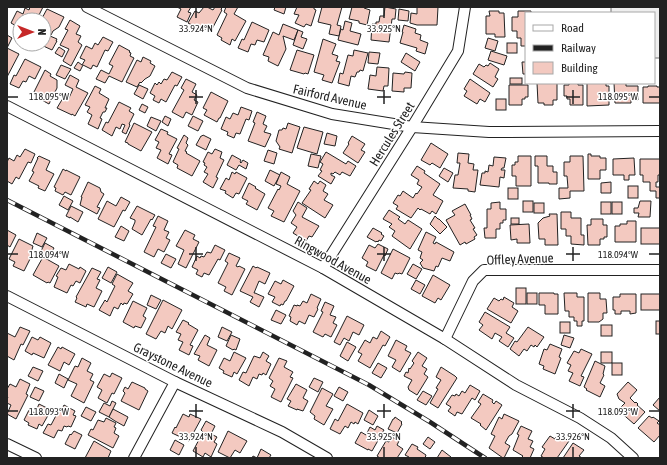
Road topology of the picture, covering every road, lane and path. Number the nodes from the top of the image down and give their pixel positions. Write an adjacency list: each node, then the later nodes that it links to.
1 (87, 7): 4 (street, Fairford Avenue)
2 (465, 7): 4 (street, Hercules Street)
3 (7, 106): 6 (street, Ringwood Avenue)
4 (412, 127): 5 (street, Fairford Avenue); 6 (street, Hercules Street)
5 (660, 131)
6 (323, 268): 9 (street, Ringwood Avenue)
7 (660, 270): 9 (street, Offley Avenue)
8 (7, 296): 10 (street, Graystone Avenue)
9 (445, 339): 15 (street, Ringwood Avenue)
10 (175, 382): 13 (street); 14 (street, Graystone Avenue)
11 (7, 444): 12 (street)
12 (36, 458)
13 (134, 458)
14 (327, 458)
15 (633, 458)

